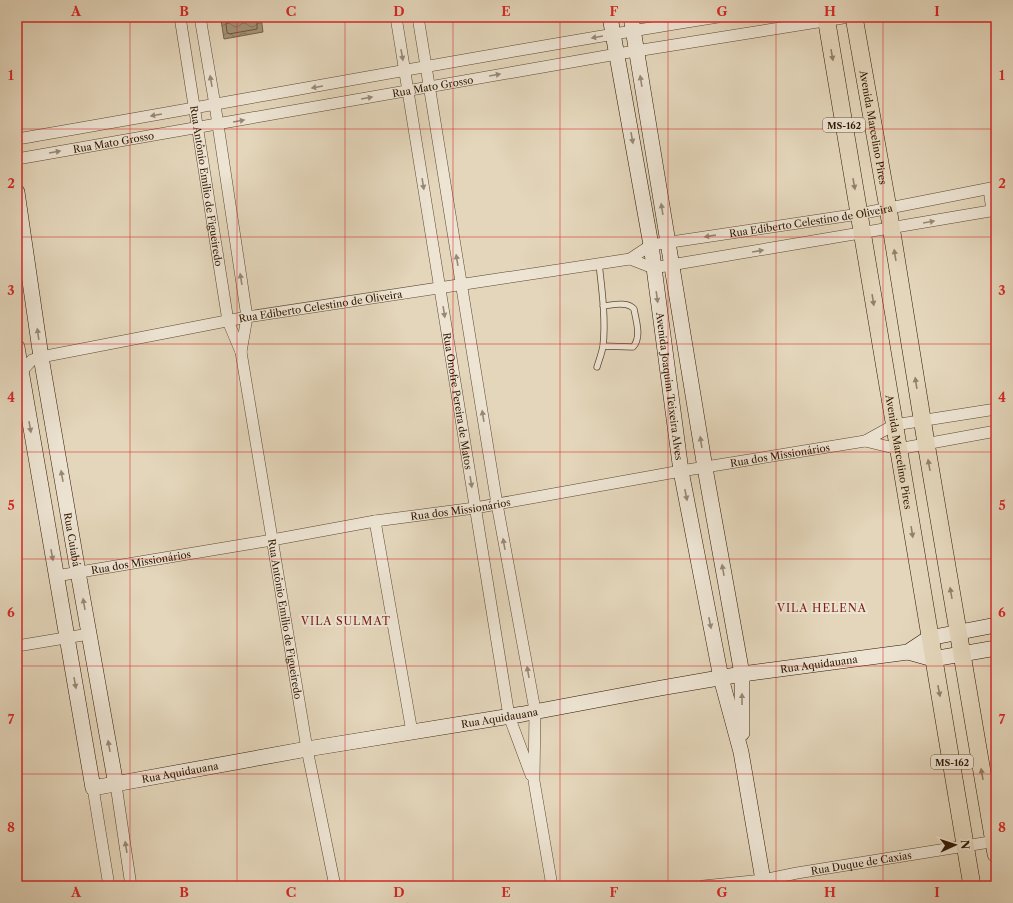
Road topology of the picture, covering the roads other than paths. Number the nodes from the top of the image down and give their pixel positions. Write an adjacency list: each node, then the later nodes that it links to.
1 (180, 17): 19 (street, Rua Antônio Emílio de Figueiredo)
2 (200, 17): 18 (street, Rua Antônio Emílio de Figueiredo, one-way to 2)
3 (396, 17): 15 (street, Rua Onofre Pereira de Matos, one-way to 15)
4 (418, 17): 14 (street, Rua Onofre Pereira de Matos)
5 (610, 17): 11 (street, Avenida Joaquim Teixeira Alves)
6 (718, 17): 10 (street, Rua Mato Grosso)
7 (849, 17): 9 (street, Rua Mato Grosso)
8 (854, 17): 26 (main road, Avenida Marcelino Pires / MS-162)
9 (826, 19): 12 (street, Rua Mato Grosso); 28 (main road, Avenida Marcelino Pires / MS-162, one-way to 28)
10 (632, 24): 11 (street, Rua Mato Grosso); 12 (street, Avenida Joaquim Teixeira Alves)
11 (613, 34): 13 (street, Avenida Joaquim Teixeira Alves); 14 (street, Rua Mato Grosso, one-way to 14)
12 (636, 51): 13 (street, Rua Mato Grosso); 31 (street, Avenida Joaquim Teixeira Alves, one-way to 12)
13 (617, 54): 16 (street, Rua Mato Grosso, one-way to 13); 32 (street, Avenida Joaquim Teixeira Alves, one-way to 32)
14 (426, 66): 15 (street, Rua Mato Grosso); 16 (street, Rua Onofre Pereira de Matos)
15 (405, 71): 17 (street, Rua Onofre Pereira de Matos); 18 (street, Rua Mato Grosso, one-way to 18)
16 (429, 87): 17 (street, Rua Mato Grosso); 37 (street, Rua Onofre Pereira de Matos, one-way to 16)
17 (408, 91): 20 (street, Rua Mato Grosso, one-way to 17); 38 (street, Rua Onofre Pereira de Matos, one-way to 38)
18 (215, 105): 19 (street, Rua Mato Grosso); 20 (street, Rua Antônio Emílio de Figueiredo)
19 (195, 109): 21 (street, Rua Antônio Emílio de Figueiredo); 22 (street, Rua Mato Grosso, one-way to 22)
20 (217, 124): 21 (street, Rua Mato Grosso); 40 (street, Rua Antônio Emílio de Figueiredo, one-way to 20)
21 (198, 128): 23 (street, Rua Mato Grosso, one-way to 21); 41 (street, Rua Antônio Emílio de Figueiredo)
22 (17, 139)
23 (17, 159)
24 (992, 188): 26 (street, Rua Ediberto Celestino de Oliveira); 27 (street)
25 (17, 192): 45 (street, Rua Cuiabá, one-way to 25)
26 (888, 208): 28 (street, Rua Ediberto Celestino de Oliveira); 29 (main road, Avenida Marcelino Pires / MS-162)
27 (994, 210): 29 (street, Rua Ediberto Celestino de Oliveira, one-way to 27)
28 (859, 214): 30 (main road, Avenida Marcelino Pires / MS-162); 31 (street, Rua Ediberto Celestino de Oliveira, one-way to 31)
29 (891, 228): 30 (street, Rua Ediberto Celestino de Oliveira); 49 (main road, Avenida Marcelino Pires / MS-162, one-way to 29)
30 (862, 234): 35 (street, Rua Ediberto Celestino de Oliveira, one-way to 30); 50 (main road, Avenida Marcelino Pires / MS-162, one-way to 50)
31 (668, 242): 32 (street, Rua Ediberto Celestino de Oliveira); 35 (street, Avenida Joaquim Teixeira Alves)
32 (651, 245): 33 (street, Rua Ediberto Celestino de Oliveira); 36 (street, Avenida Joaquim Teixeira Alves)
33 (630, 259): 34 (street, Rua Ediberto Celestino de Oliveira); 36 (street)
34 (599, 264): 37 (street, Rua Ediberto Celestino de Oliveira); 39 (lane)
35 (672, 265): 36 (street, Rua Ediberto Celestino de Oliveira); 55 (street, Avenida Joaquim Teixeira Alves, one-way to 35)
36 (653, 268): 56 (street, Avenida Joaquim Teixeira Alves, one-way to 56)
37 (461, 285): 38 (street, Rua Ediberto Celestino de Oliveira); 57 (street, Rua Onofre Pereira de Matos, one-way to 37)
38 (440, 288): 40 (street, Rua Ediberto Celestino de Oliveira); 58 (street, Rua Onofre Pereira de Matos, one-way to 58)
39 (603, 306): 42 (lane); 42 (lane)
40 (247, 317): 41 (street, Rua Ediberto Celestino de Oliveira); 44 (street, Rua Antônio Emílio de Figueiredo)
41 (228, 322): 44 (street, Rua Antônio Emílio de Figueiredo); 45 (street, Rua Ediberto Celestino de Oliveira)
42 (602, 346): 46 (lane)
43 (17, 347): 47 (street)
44 (241, 352): 60 (street, Rua Antônio Emílio de Figueiredo)
45 (41, 358): 47 (street, Rua Ediberto Celestino de Oliveira); 61 (street, Rua Cuiabá, one-way to 45)
46 (597, 367)
47 (19, 372): 62 (street, one-way to 62)
48 (996, 409): 49 (street, Rua dos Missionários)
49 (922, 421): 50 (street, Rua dos Missionários); 53 (main road, Avenida Marcelino Pires / MS-162)
50 (894, 425): 52 (street, Rua dos Missionários); 54 (main road, Avenida Marcelino Pires / MS-162)
51 (996, 431): 53 (street, Rua dos Missionários)
52 (865, 441): 54 (street, Rua dos Missionários); 55 (street, Rua dos Missionários)
53 (926, 443): 54 (street, Rua dos Missionários); 64 (main road, Avenida Marcelino Pires / MS-162, one-way to 53)
54 (898, 449): 67 (main road, Avenida Marcelino Pires / MS-162, one-way to 67)
55 (705, 468): 56 (street, Rua dos Missionários); 73 (street, Avenida Joaquim Teixeira Alves, one-way to 55)
56 (681, 471): 57 (street, Rua dos Missionários); 74 (street, Avenida Joaquim Teixeira Alves, one-way to 74)
57 (497, 504): 58 (street, Rua dos Missionários); 75 (street, Rua Onofre Pereira de Matos, one-way to 57)
58 (475, 508): 59 (street, Rua dos Missionários); 76 (street, Rua Onofre Pereira de Matos)
59 (375, 521): 60 (street, Rua dos Missionários); 77 (street)
60 (272, 540): 61 (street, Rua dos Missionários); 78 (street, Rua Antônio Emílio de Figueiredo)
61 (78, 572): 62 (street, Rua dos Missionários); 65 (street, Rua Cuiabá, one-way to 61)
62 (56, 576): 66 (street)
63 (996, 625): 64 (street, Rua Aquidauana)
64 (958, 632): 67 (street, Rua Aquidauana); 71 (main road, Avenida Marcelino Pires / MS-162)
65 (89, 634): 66 (street); 81 (street, Rua Cuiabá, one-way to 65)
66 (67, 637): 68 (street); 82 (street, one-way to 82)
67 (929, 638): 70 (street, Rua Aquidauana); 72 (main road, Avenida Marcelino Pires / MS-162)
68 (17, 646)
69 (996, 648): 71 (street, Rua Aquidauana)
70 (908, 652): 72 (street, Rua Aquidauana); 73 (street, Rua Aquidauana)
71 (962, 654): 72 (street, Rua Aquidauana); 83 (main road, Avenida Marcelino Pires / MS-162, one-way to 71)
72 (933, 659): 84 (main road, Avenida Marcelino Pires / MS-162, one-way to 84)
73 (742, 674): 74 (street, Rua Aquidauana); 79 (street, Avenida Joaquim Teixeira Alves, one-way to 73)
74 (721, 678): 75 (street, Rua Aquidauana); 79 (street, Avenida Joaquim Teixeira Alves)
75 (535, 710): 76 (street, Rua Aquidauana); 80 (street, Rua Onofre Pereira de Matos)
76 (510, 716): 77 (street, Rua Aquidauana); 80 (street, Rua Onofre Pereira de Matos)
77 (412, 732): 78 (street, Rua Aquidauana)
78 (307, 748): 81 (street, Rua Aquidauana); 88 (street, Rua Antônio Emílio de Figueiredo)
79 (741, 752): 85 (street, Avenida Joaquim Teixeira Alves)
80 (534, 781): 89 (street, Rua Onofre Pereira de Matos)
81 (116, 785): 82 (street, Rua Aquidauana); 87 (street, Rua Cuiabá, one-way to 81)
82 (93, 788): 86 (street)
83 (995, 846): 84 (street, Rua Duque de Caxias)
84 (965, 847): 85 (street, Rua Duque de Caxias); 91 (main road, Avenida Marcelino Pires / MS-162)
85 (764, 883): 90 (street, Rua Duque de Caxias)
86 (109, 886)
87 (129, 886)
88 (335, 886)
89 (552, 886)
90 (703, 886)
91 (972, 886)

